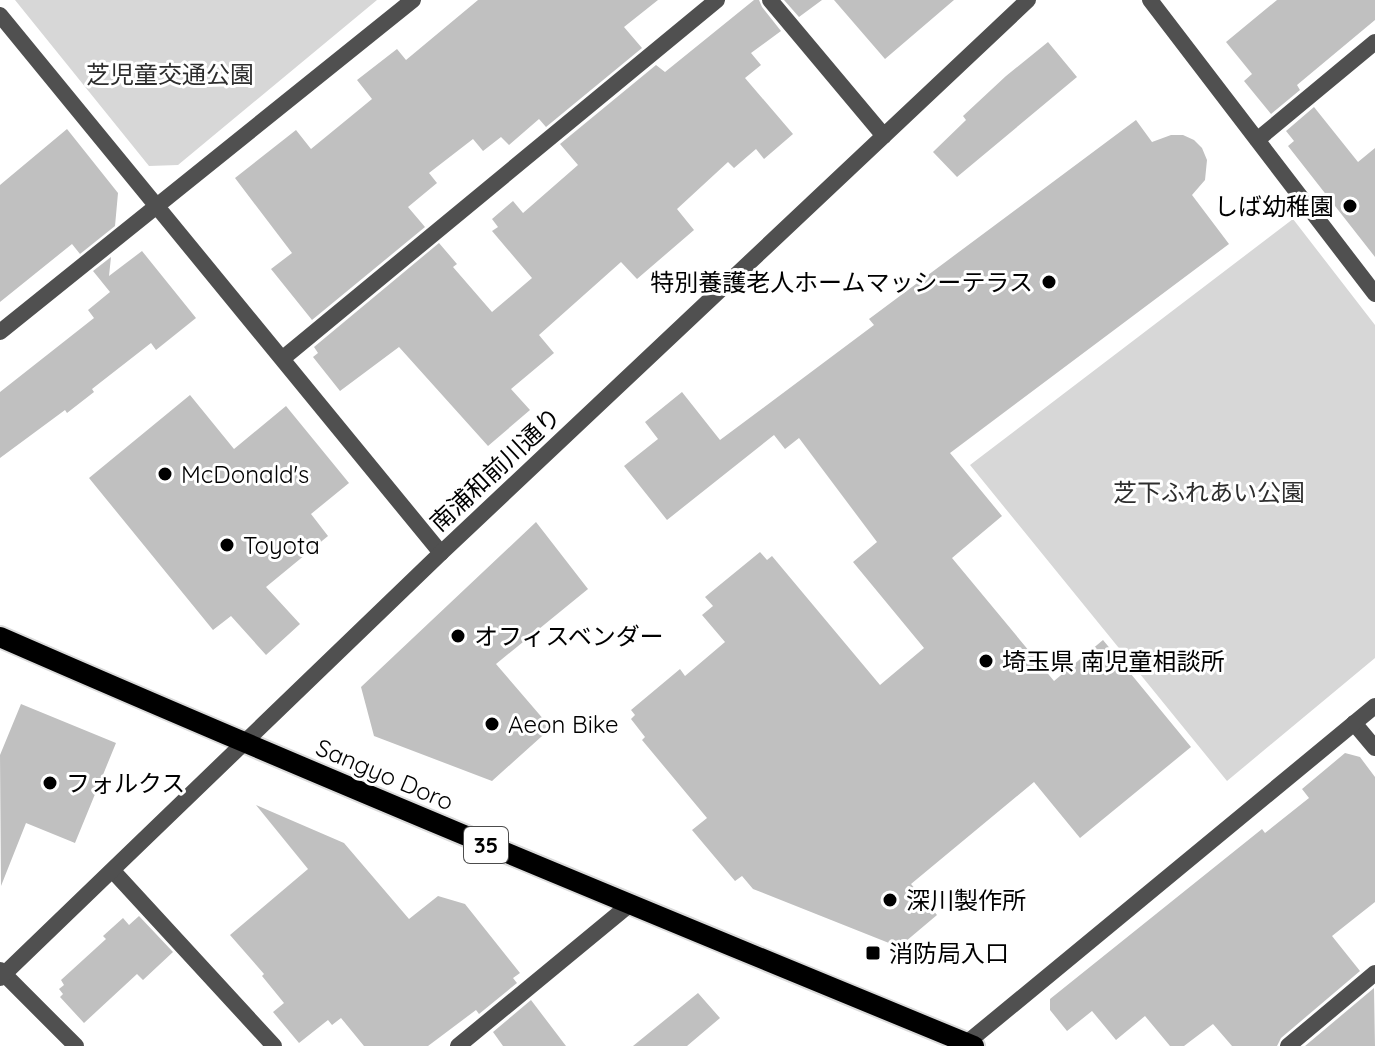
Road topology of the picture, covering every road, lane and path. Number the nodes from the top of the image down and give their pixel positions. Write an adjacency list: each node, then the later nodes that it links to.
1 (413, 0): 10 (street)
2 (717, 0): 13 (street)
3 (770, 0): 8 (street)
4 (1028, 0): 8 (street, 南浦和前川通り)
5 (1150, 0): 9 (street)
6 (0, 15): 10 (street)
7 (1375, 42): 9 (street)
8 (884, 136): 14 (street, 南浦和前川通り)
9 (1257, 140): 11 (street)
10 (158, 207): 12 (street); 13 (street)
11 (1375, 294)
12 (0, 332)
13 (282, 359): 14 (street)
14 (441, 553): 18 (street, 南浦和前川通り)
15 (0, 637): 18 (main road, Sangyo Doro / 35)
16 (1375, 706): 17 (street)
17 (1354, 723): 19 (street); 25 (street)
18 (243, 743): 20 (street, 南浦和前川通り); 21 (main road, Sangyo Doro / 35)
19 (1375, 748)
20 (113, 871): 23 (street, 南浦和前川通り); 27 (street)
21 (629, 905): 24 (street); 25 (main road, Sangyo Doro / 35)
22 (1375, 973): 28 (street)
23 (2, 974): 26 (street)
24 (464, 1044)
25 (968, 1045)
26 (76, 1046)
27 (274, 1046)
28 (1288, 1046)

